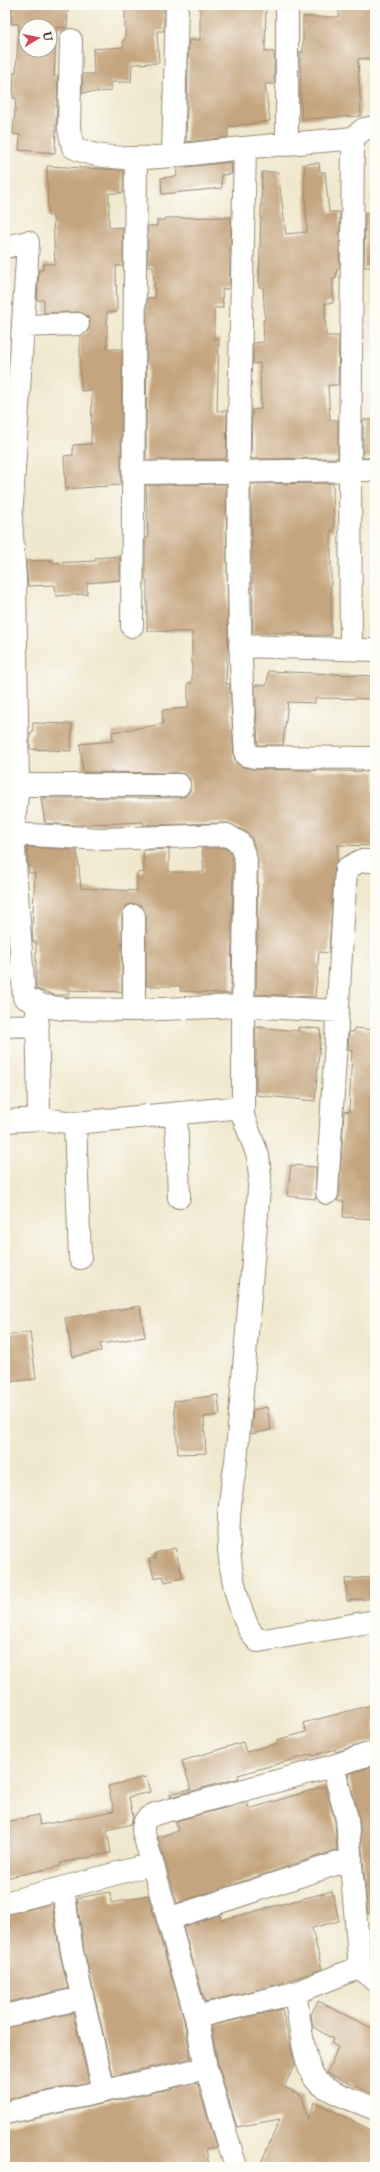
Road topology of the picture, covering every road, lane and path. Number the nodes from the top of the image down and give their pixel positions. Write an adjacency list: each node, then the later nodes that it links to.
1 (177, 5): 8 (street)
2 (287, 5): 6 (street)
3 (71, 40): 9 (street)
4 (375, 126): 5 (street)
5 (353, 138): 6 (street); 14 (street)
6 (287, 145): 7 (street)
7 (245, 148): 8 (street); 16 (street)
8 (173, 156): 9 (street)
9 (136, 158): 17 (street)
10 (5, 247): 12 (street)
11 (78, 324): 12 (street)
12 (24, 326): 13 (street)
13 (12, 410): 18 (street)
14 (350, 470): 15 (street); 16 (street); 21 (street)
15 (375, 470)
16 (238, 471): 17 (street); 20 (street)
17 (134, 473): 19 (street)
18 (10, 580): 24 (street)
19 (132, 626)
20 (240, 646): 21 (street); 23 (street)
21 (351, 649): 22 (street)
22 (375, 650)
23 (375, 758)
24 (18, 785): 25 (street); 26 (street)
25 (179, 785)
26 (13, 834): 29 (street); 30 (street)
27 (375, 861): 32 (street)
28 (134, 916): 31 (street)
29 (37, 1003): 31 (street); 33 (street)
30 (243, 1006): 31 (street); 32 (street); 35 (street)
31 (134, 1010)
32 (338, 1011): 40 (street)
33 (38, 1025): 34 (street); 37 (street)
34 (5, 1026)
35 (243, 1107): 36 (street); 43 (street)
36 (176, 1114): 39 (street); 41 (street)
37 (41, 1119): 38 (street); 39 (street)
38 (5, 1121)
39 (75, 1123): 42 (street)
40 (327, 1193)
41 (179, 1197)
42 (80, 1258)
43 (375, 1621)
44 (375, 1752): 45 (street)
45 (333, 1766): 46 (street); 47 (street)
46 (351, 1859): 50 (street); 51 (street)
47 (152, 1864): 48 (street); 50 (street)
48 (63, 1888): 49 (street); 53 (street)
49 (5, 1903)
50 (168, 1918): 55 (street)
51 (368, 1974): 52 (street)
52 (294, 1993): 55 (street); 58 (street)
53 (82, 1998): 54 (street); 57 (street)
54 (5, 2016)
55 (196, 2017): 56 (street)
56 (206, 2068): 57 (street); 60 (street)
57 (104, 2091): 59 (street)
58 (375, 2109)
59 (5, 2113)
60 (236, 2167)

